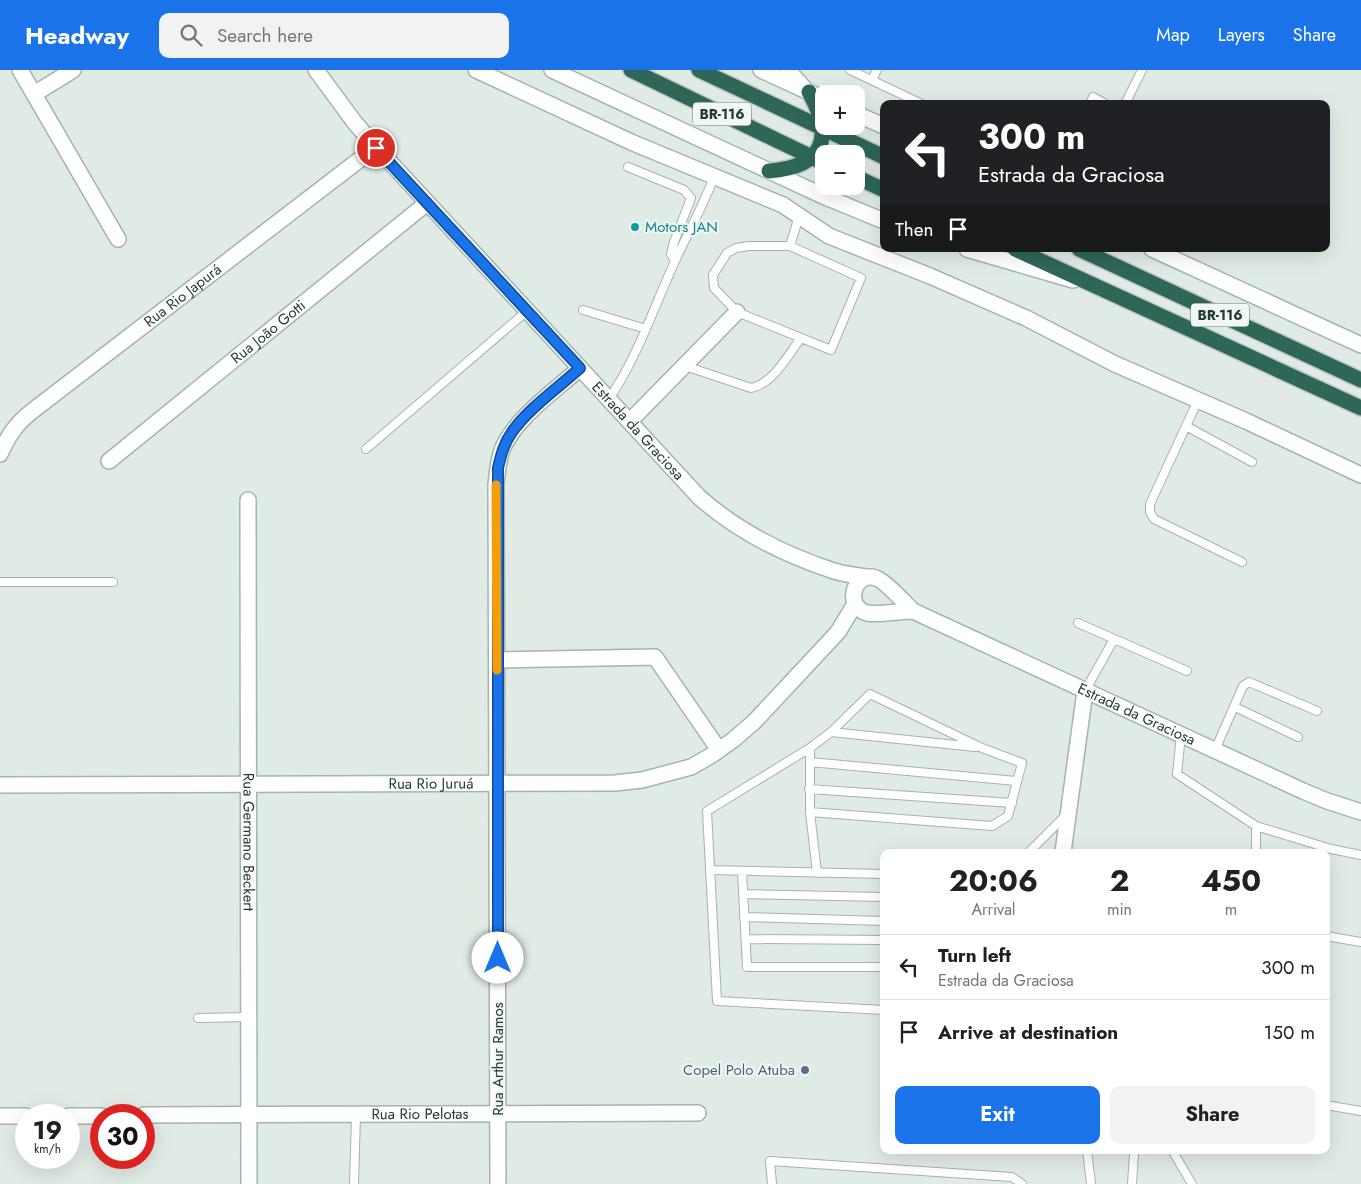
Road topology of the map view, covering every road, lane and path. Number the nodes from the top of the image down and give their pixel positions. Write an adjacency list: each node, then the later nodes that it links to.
1 (20, 70): 15 (street)
2 (73, 70): 15 (street)
3 (316, 70): 24 (street, Estrada da Graciosa)
4 (476, 70): 30 (street)
5 (552, 70): 29 (street)
6 (631, 70): 26 (highway, BR-116)
7 (699, 70): 22 (highway, BR-116)
8 (761, 70): 14 (street)
9 (788, 70): 14 (street)
10 (850, 70): 13 (lane)
11 (877, 70): 13 (lane)
12 (1142, 70): 18 (lane)
13 (872, 80): 17 (lane)
14 (809, 92): 16 (street); 19 (highway)
15 (34, 94): 36 (street)
16 (815, 95)
17 (914, 100)
18 (1127, 100)
19 (815, 104)
20 (865, 118): 21 (street)
21 (880, 124)
22 (815, 125)
23 (836, 135): 25 (highway, BR-116)
24 (376, 148): 33 (street, Estrada da Graciosa); 59 (street, Rua Rio Japurá)
25 (880, 155)
26 (815, 159)
27 (815, 161): 29 (highway)
28 (628, 167): 42 (lane)
29 (769, 171): 35 (street)
30 (714, 177): 34 (street); 42 (lane)
31 (865, 182): 32 (highway)
32 (880, 188)
33 (428, 203): 45 (street, Estrada da Graciosa); 60 (street, Rua João Gotti)
34 (799, 216): 37 (lane); 54 (street)
35 (880, 219)
36 (118, 239)
37 (790, 246): 46 (lane); 48 (lane)
38 (977, 252): 43 (street)
39 (1022, 252): 43 (highway, BR-116)
40 (1085, 252): 52 (highway, BR-116)
41 (1159, 252): 49 (street)
42 (675, 261): 47 (lane)
43 (1103, 288): 55 (highway, BR-116)
44 (584, 310): 47 (lane)
45 (527, 311): 51 (street, Estrada da Graciosa); 58 (lane)
46 (737, 312): 48 (lane); 50 (street)
47 (646, 329): 53 (lane)
48 (801, 338): 50 (lane)
49 (1361, 345)
50 (685, 366): 56 (street)
51 (580, 368): 53 (street, Estrada da Graciosa); 76 (street, Rua Arthur Ramos)
52 (1361, 380)
53 (609, 399): 56 (street, Estrada da Graciosa)
54 (1198, 400): 57 (lane); 62 (street)
55 (1361, 408)
56 (630, 421): 65 (street, Estrada da Graciosa)
57 (1186, 426): 61 (lane); 64 (lane)
58 (366, 449)
59 (0, 454)
60 (109, 461)
61 (1252, 462)
62 (1361, 475)
63 (248, 500): 91 (street, Rua Germano Beckert)
64 (1242, 562)
65 (832, 571): 66 (street, Estrada da Graciosa); 70 (street, Estrada da Graciosa)
66 (866, 577): 69 (street); 70 (street)
67 (0, 582): 68 (lane)
68 (113, 582)
69 (887, 586): 71 (street, Estrada da Graciosa); 72 (street)
70 (854, 600): 72 (street); 74 (street, Rua Rio Juruá)
71 (913, 611): 72 (street, Estrada da Graciosa); 78 (street, Estrada da Graciosa)
72 (872, 613): 74 (street, Rua Rio Juruá)
73 (1078, 623): 75 (lane)
74 (838, 632): 86 (street, Rua Rio Juruá)
75 (1114, 639): 77 (lane); 78 (lane)
76 (497, 660): 86 (street); 90 (street, Rua Arthur Ramos)
77 (1187, 671)
78 (1085, 691): 82 (street, Estrada da Graciosa); 97 (street)
79 (1235, 707): 80 (lane); 83 (lane); 87 (lane)
80 (1317, 711)
81 (830, 732): 84 (lane); 85 (lane); 85 (lane)
82 (1181, 734): 87 (street, Estrada da Graciosa); 98 (lane)
83 (1298, 737)
84 (810, 748): 88 (lane); 103 (lane)
85 (982, 748): 89 (lane)
86 (719, 750): 90 (street, Rua Rio Juruá)
87 (1215, 750): 96 (street, Estrada da Graciosa)
88 (810, 762): 89 (lane); 93 (lane)
89 (1016, 781): 94 (lane)
90 (497, 783): 91 (street, Rua Rio Juruá); 121 (street, Rua Arthur Ramos)
91 (248, 784): 92 (street, Rua Rio Juruá); 117 (street, Rua Germano Beckert)
92 (0, 785)
93 (809, 789): 94 (lane); 95 (lane)
94 (1012, 803): 95 (lane)
95 (810, 812): 105 (lane)
96 (1361, 812)
97 (1069, 813): 99 (lane); 100 (street)
98 (1256, 826): 101 (lane); 102 (lane)
99 (1032, 849)
100 (1063, 849)
101 (1256, 849)
102 (1361, 855)
103 (710, 870): 104 (lane); 116 (lane)
104 (742, 871): 105 (lane); 107 (lane)
105 (817, 872): 106 (lane)
106 (880, 874)
107 (743, 894): 108 (lane); 109 (lane)
108 (880, 897)
109 (744, 918): 110 (lane); 112 (lane)
110 (880, 921)
111 (1330, 937): 114 (lane)
112 (746, 939): 113 (lane); 115 (lane)
113 (880, 940)
114 (1361, 942)
115 (880, 967)
116 (880, 1010)
117 (249, 1017): 118 (lane); 124 (street, Rua Germano Beckert)
118 (198, 1018)
119 (1330, 1105): 120 (lane)
120 (1361, 1111)
121 (498, 1114): 122 (street, Rua Rio Pelotas); 125 (street, Rua Rio Pelotas); 133 (street, Rua Arthur Ramos)
122 (698, 1114)
123 (155, 1115): 124 (street, Rua Rio Pelotas)
124 (249, 1115): 125 (street, Rua Rio Pelotas); 131 (street, Rua Germano Beckert)
125 (356, 1115): 132 (lane)
126 (0, 1116): 127 (street)
127 (15, 1116)
128 (1087, 1154): 136 (lane)
129 (1135, 1154): 137 (lane)
130 (1174, 1154): 138 (lane)
131 (249, 1184)
132 (354, 1184)
133 (498, 1184)
134 (772, 1184): 135 (lane)
135 (1022, 1184)
136 (1091, 1184)
137 (1132, 1184)
138 (1192, 1184)

